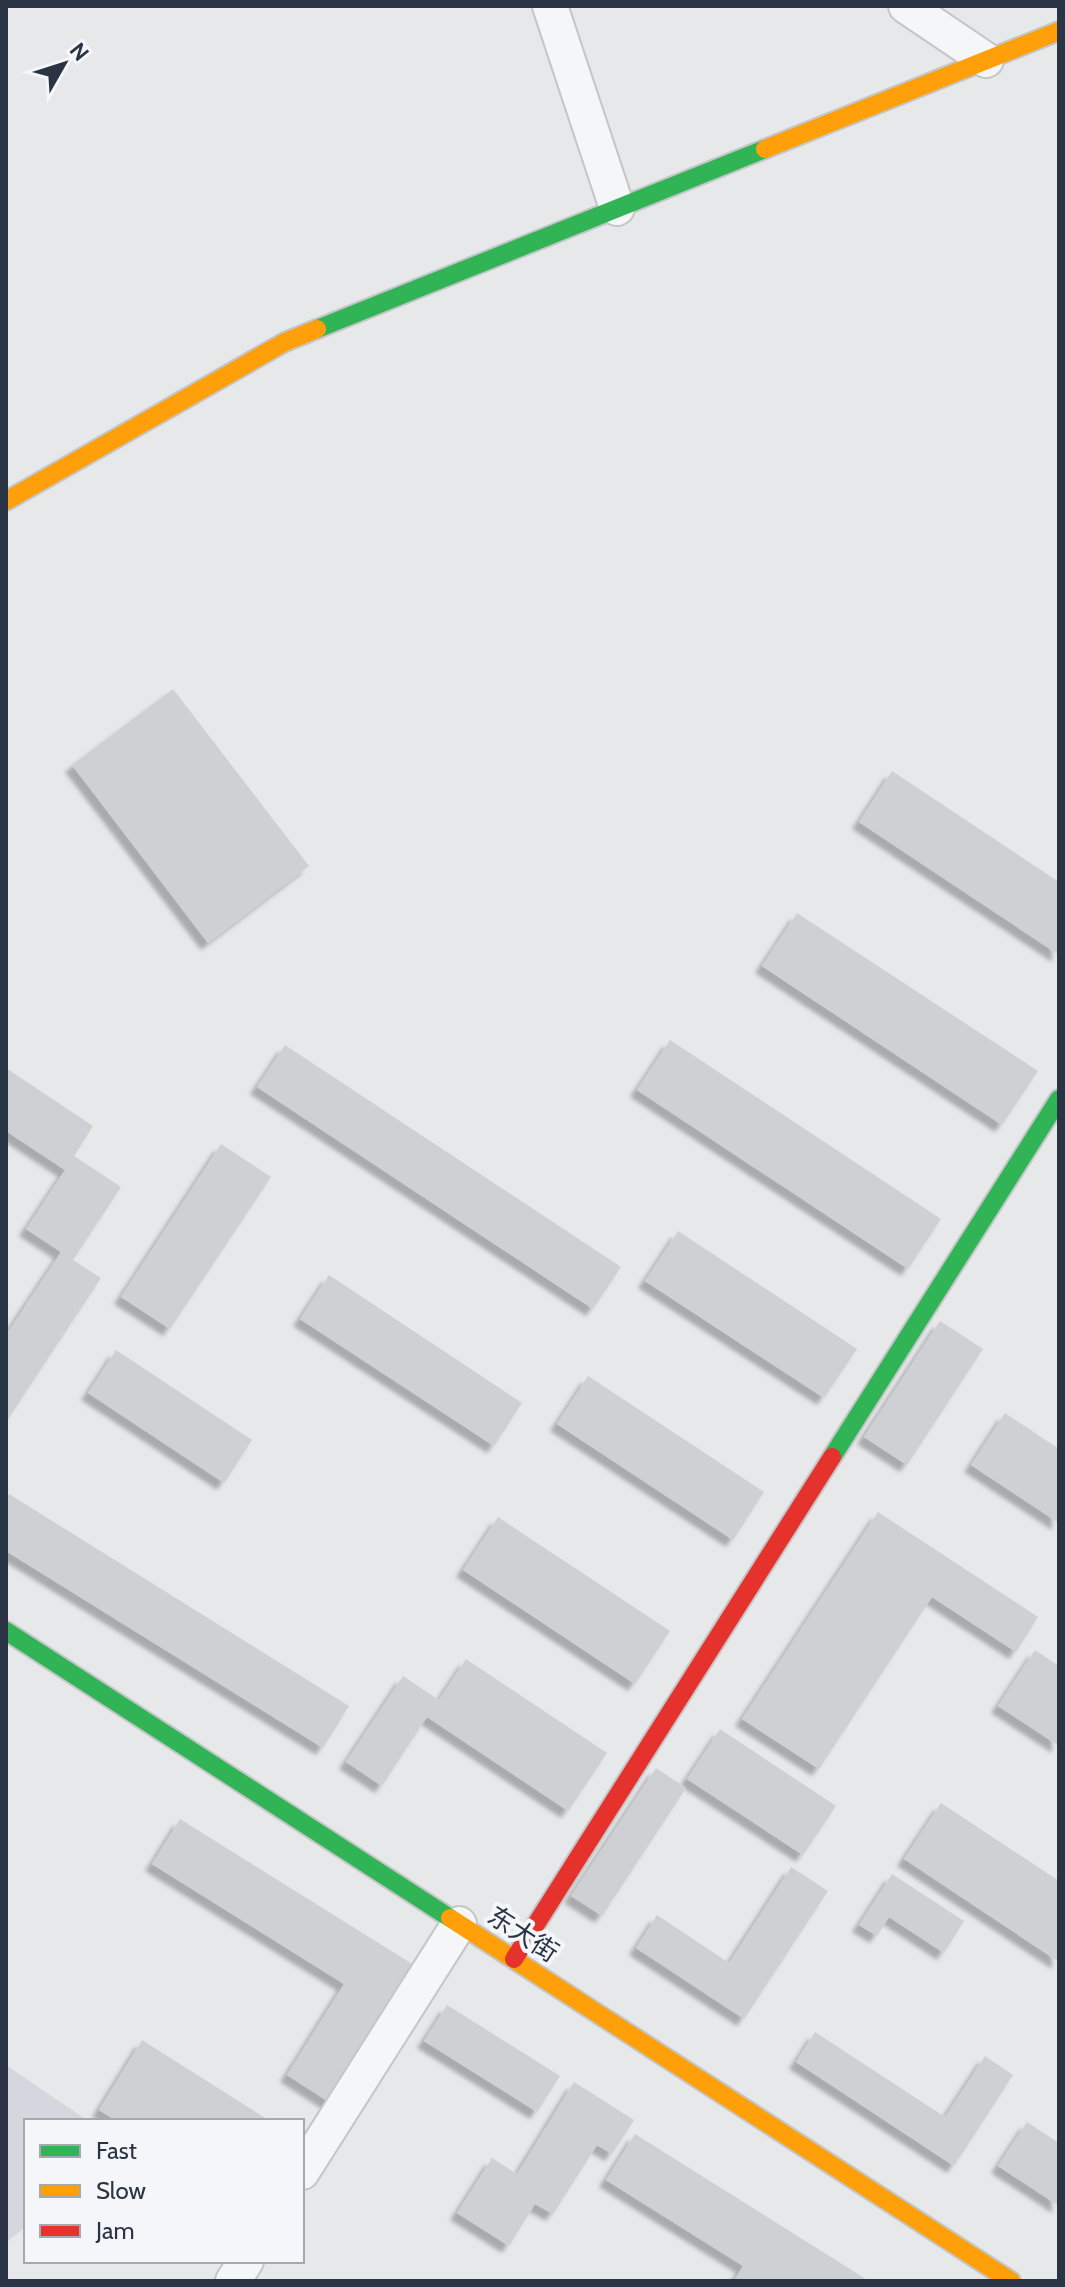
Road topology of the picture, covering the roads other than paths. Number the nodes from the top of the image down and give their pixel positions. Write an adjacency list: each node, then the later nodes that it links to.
1 (550, 6): 5 (street)
2 (906, 6): 4 (street)
3 (1059, 31): 4 (street)
4 (986, 60): 5 (street)
5 (617, 208): 6 (street)
6 (6, 501)
7 (1059, 1099): 10 (street)
8 (6, 1631): 9 (street, 东大街)
9 (459, 1924): 10 (street, 东大街); 11 (street)
10 (514, 1959): 14 (street, 东大街)
11 (304, 2169)
12 (245, 2263): 13 (street)
13 (233, 2281)
14 (1011, 2281)

